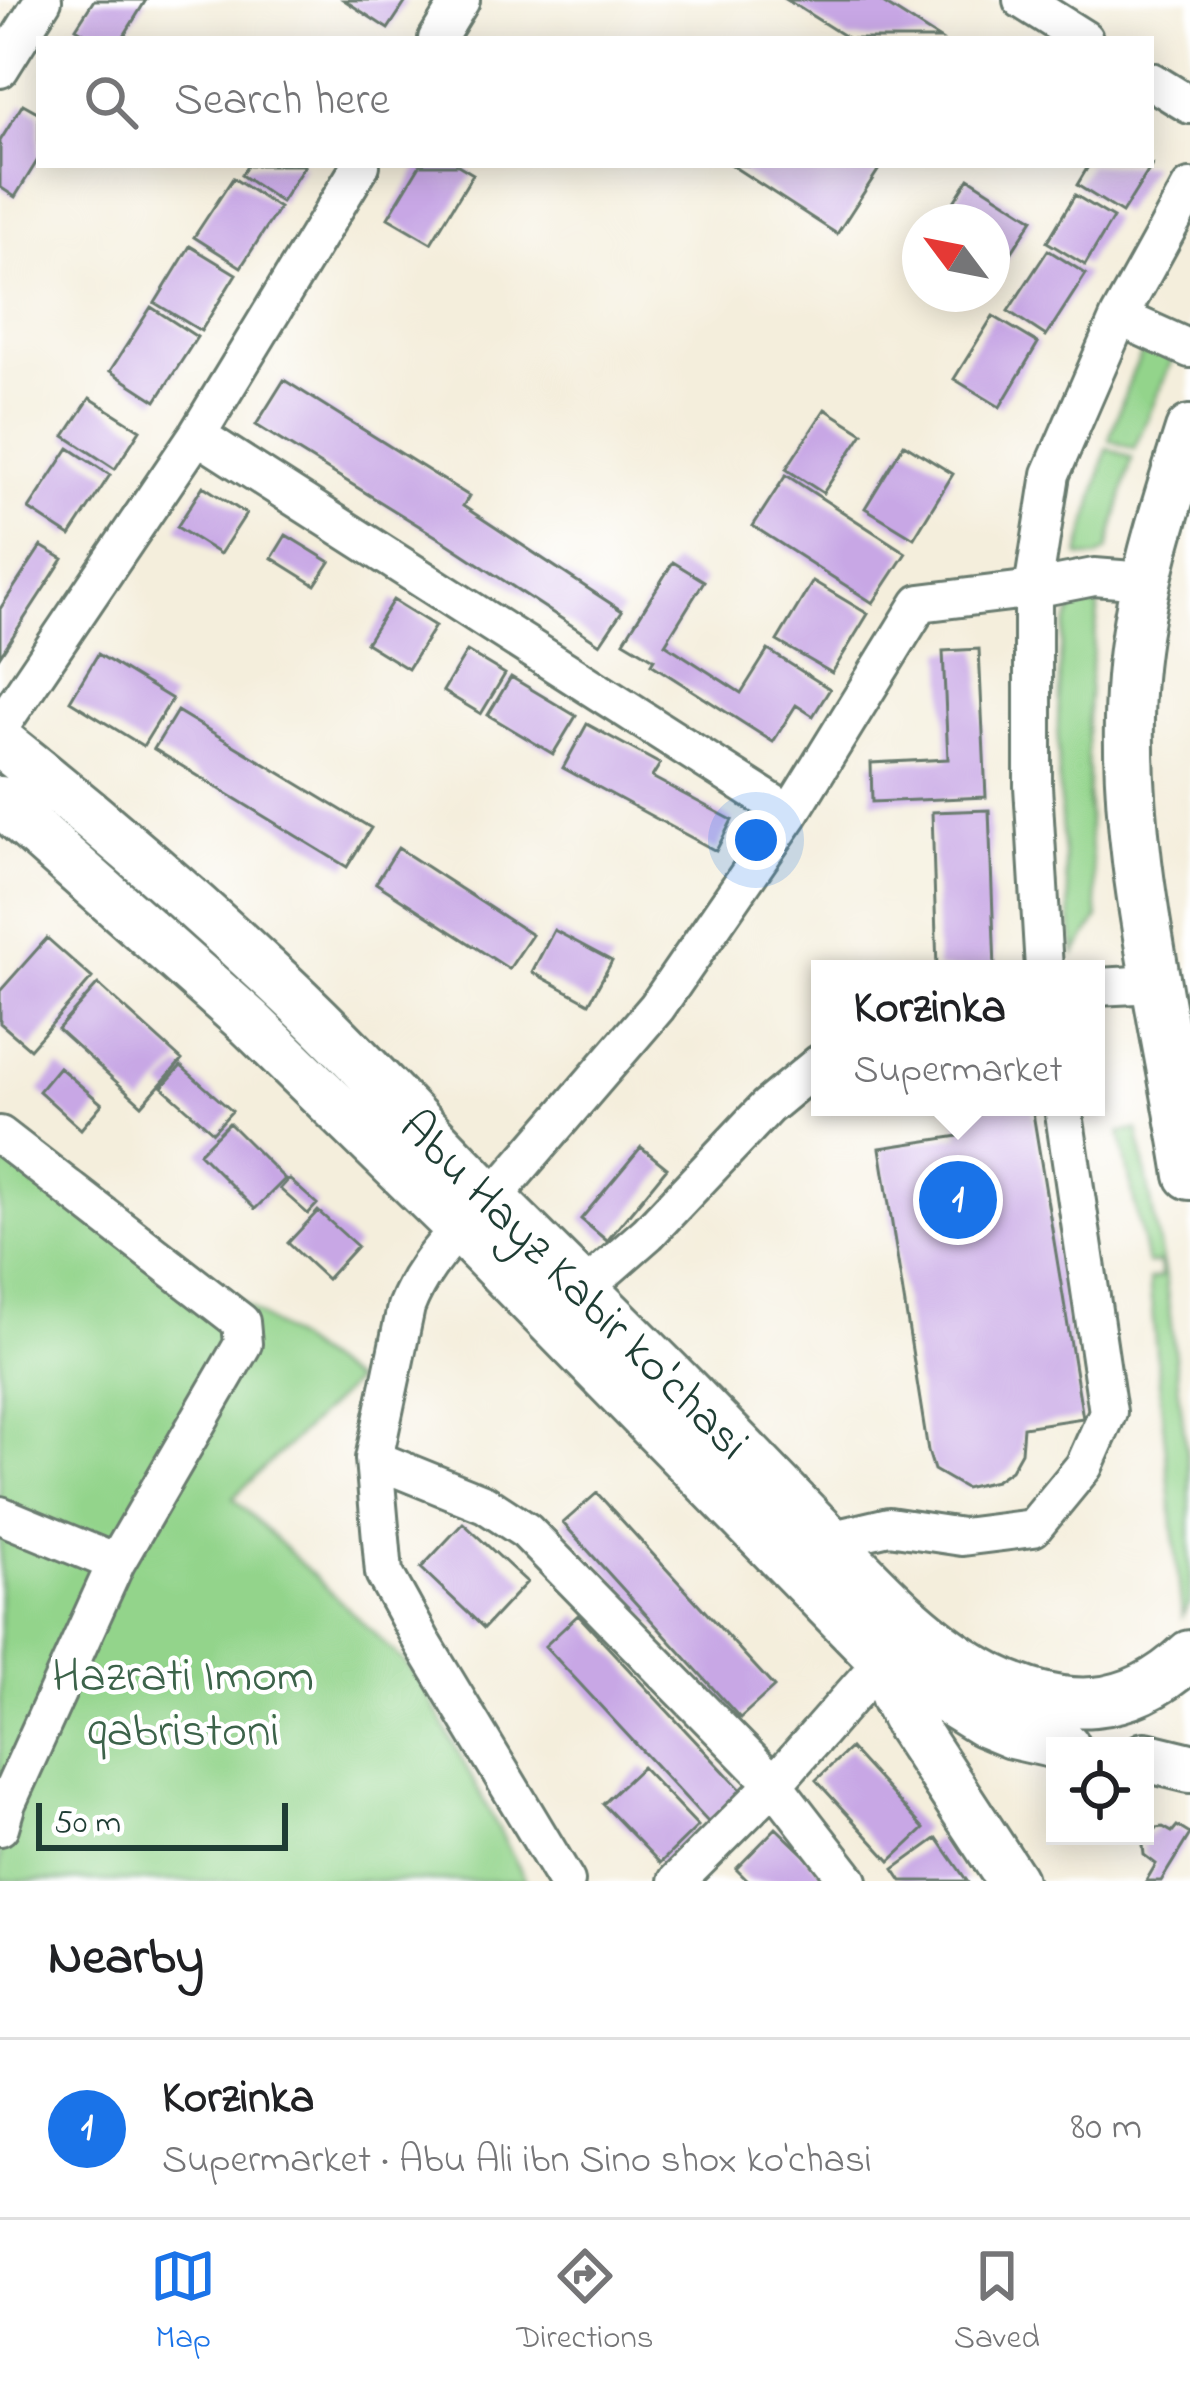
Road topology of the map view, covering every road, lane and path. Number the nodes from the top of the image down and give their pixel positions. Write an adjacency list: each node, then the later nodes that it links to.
1 (43, 0): 6 (street)
2 (461, 0): 4 (street)
3 (1022, 0): 5 (street)
4 (439, 36)
5 (1079, 36)
6 (0, 69)
7 (1154, 83): 8 (street)
8 (1190, 105)
9 (359, 168): 14 (street)
10 (1190, 188): 11 (street)
11 (1119, 317): 12 (street); 16 (street)
12 (1190, 349)
13 (1190, 430): 15 (main road)
14 (197, 435): 17 (street); 20 (street)
15 (1146, 581): 16 (street); 22 (main road)
16 (1033, 589): 20 (street); 21 (street)
17 (0, 727)
18 (0, 742): 28 (main road, Abu Hayz Kabir ko'chasi)
19 (0, 801): 28 (main road, Abu Hayz Kabir ko'chasi)
20 (790, 814): 28 (street)
21 (1043, 960)
22 (1157, 984): 23 (street); 27 (main road)
23 (1105, 987)
24 (811, 1071): 29 (street)
25 (1064, 1116): 33 (street)
26 (0, 1135): 34 (street)
27 (1190, 1174)
28 (476, 1213): 29 (main road, Abu Hayz Kabir ko'chasi); 30 (main road, Abu Hayz Kabir ko'chasi); 31 (street)
29 (583, 1290): 30 (main road, Abu Hayz Kabir ko'chasi)
30 (670, 1408): 33 (main road, Abu Hayz Kabir ko'chasi); 36 (main road, Abu Hayz Kabir ko'chasi)
31 (374, 1459): 40 (street); 42 (street)
32 (0, 1516): 34 (street)
33 (829, 1540): 35 (main road, Abu Hayz Kabir ko'chasi)
34 (116, 1563): 41 (street)
35 (1190, 1655)
36 (883, 1660): 37 (main road, Abu Hayz Kabir ko'chasi); 40 (street); 45 (main road)
37 (1046, 1741)
38 (1154, 1758): 39 (main road)
39 (1190, 1768)
40 (774, 1784): 43 (street); 44 (street)
41 (0, 1827)
42 (566, 1881)
43 (677, 1881)
44 (849, 1881)
45 (1012, 1881)

